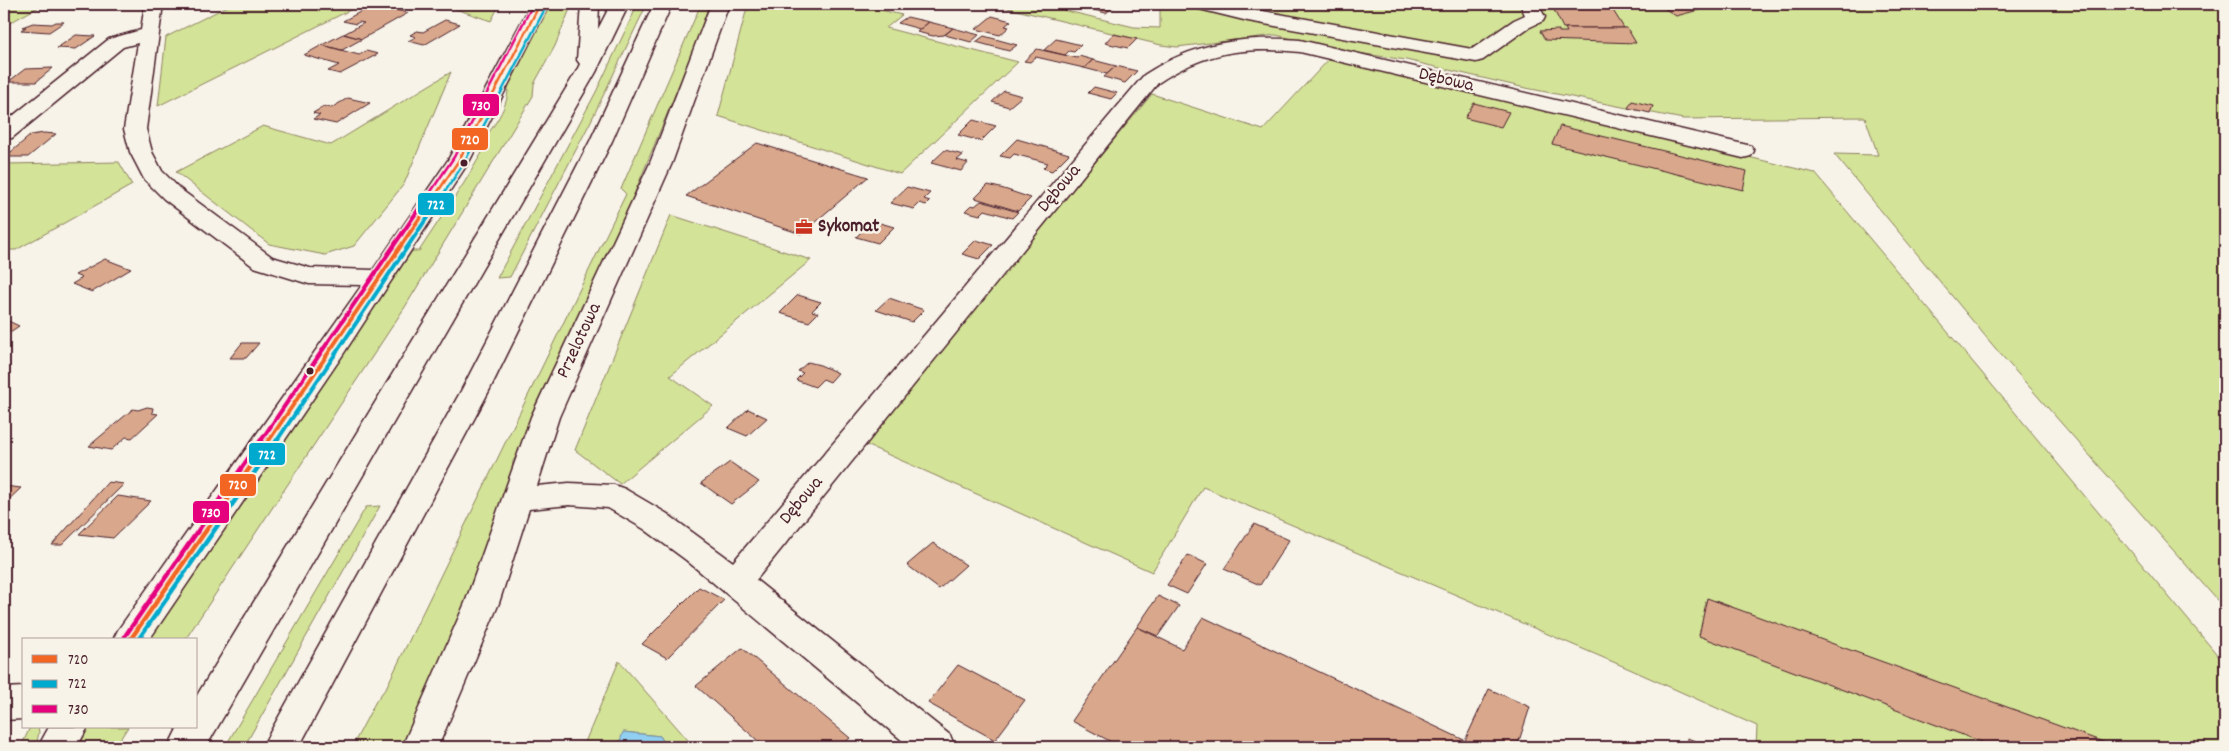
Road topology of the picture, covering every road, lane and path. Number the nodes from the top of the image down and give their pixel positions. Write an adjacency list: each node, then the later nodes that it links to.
1 (154, 4): 9 (main road)
2 (540, 4): 15 (main road)
3 (590, 4): 11 (main road)
4 (620, 4): 11 (main road)
5 (663, 4): 26 (main road)
6 (720, 4): 16 (main road, Przelotowa)
7 (1202, 4): 10 (main road)
8 (1529, 4): 10 (main road)
9 (148, 34): 13 (main road); 15 (main road)
10 (1476, 56): 12 (main road)
11 (586, 72): 21 (main road)
12 (1450, 82): 14 (main road, Dębowa); 17 (main road, Dębowa)
13 (4, 133)
14 (1743, 151)
15 (380, 278): 18 (main road)
16 (517, 498): 17 (main road); 27 (main road, Przelotowa)
17 (734, 582): 28 (main road)
18 (131, 638)
19 (4, 704): 20 (main road)
20 (22, 704)
21 (198, 727)
22 (69, 728): 24 (main road)
23 (197, 728): 25 (main road)
24 (56, 747)
25 (186, 747)
26 (280, 747)
27 (420, 747)
28 (937, 747)

